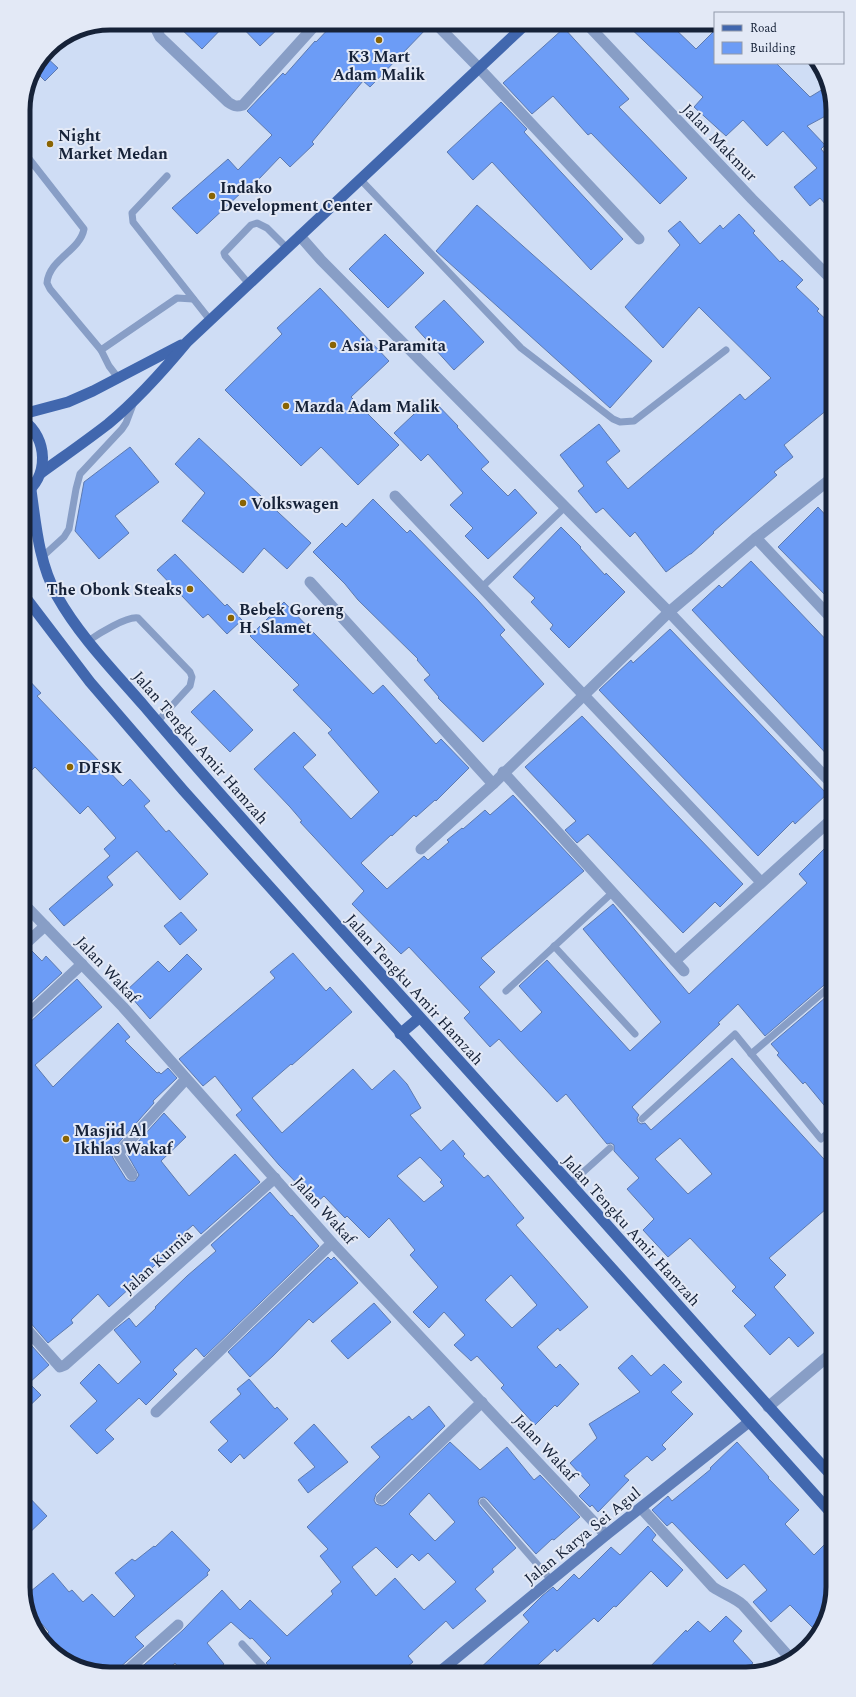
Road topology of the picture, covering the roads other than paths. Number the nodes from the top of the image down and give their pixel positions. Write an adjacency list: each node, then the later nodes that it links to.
1 (156, 30): 2 (street)
2 (311, 30)
3 (442, 30): 6 (street)
4 (520, 30): 6 (main road)
5 (593, 30): 13 (street, Jalan Makmur)
6 (479, 68): 9 (main road); 11 (street)
7 (30, 160): 18 (lane)
8 (168, 176): 15 (lane)
9 (360, 179): 10 (main road); 19 (lane)
10 (300, 236): 12 (main road); 29 (street)
11 (639, 239)
12 (287, 248): 14 (main road); 14 (lane)
13 (826, 274)
14 (249, 284): 16 (main road)
15 (193, 299): 16 (lane); 18 (lane)
16 (210, 320): 17 (main road)
17 (187, 342): 20 (main road); 21 (main road)
18 (101, 350): 20 (lane)
19 (726, 350)
20 (119, 379): 22 (main road)
21 (136, 398): 24 (main road); 31 (lane)
22 (30, 412)
23 (30, 425): 24 (main road)
24 (41, 473): 26 (main road)
25 (826, 483): 30 (street)
26 (30, 489)
27 (395, 496): 33 (street)
28 (30, 505): 31 (main road, Jalan Tengku Amir Hamzah)
29 (565, 507): 33 (lane); 35 (street)
30 (756, 538): 35 (street); 36 (street)
31 (42, 558): 37 (main road, Jalan Tengku Amir Hamzah)
32 (310, 582): 42 (street)
33 (482, 587): 38 (street)
34 (30, 603): 58 (main road)
35 (669, 612): 38 (street); 41 (street)
36 (826, 613)
37 (88, 641): 39 (main road, Jalan Tengku Amir Hamzah); 39 (lane)
38 (584, 694): 40 (street); 45 (street)
39 (157, 722): 57 (main road, Jalan Tengku Amir Hamzah)
40 (503, 772): 42 (street); 46 (street)
41 (826, 778)
42 (492, 784): 44 (street)
43 (826, 824): 45 (street)
44 (421, 849)
45 (761, 882): 51 (street)
46 (613, 892): 50 (lane); 51 (street)
47 (30, 910): 48 (street, Jalan Wakaf)
48 (45, 926): 49 (street); 52 (street, Jalan Wakaf)
49 (30, 940)
50 (554, 946): 55 (lane); 59 (lane)
51 (676, 961): 53 (street)
52 (82, 964): 56 (street); 61 (street, Jalan Wakaf)
53 (684, 971)
54 (826, 990): 60 (lane)
55 (506, 991)
56 (30, 1012)
57 (419, 1018): 58 (main road); 67 (main road, Jalan Tengku Amir Hamzah)
58 (400, 1034): 74 (main road)
59 (635, 1034)
60 (751, 1054): 62 (lane); 63 (lane)
61 (186, 1079): 65 (street); 66 (street, Jalan Wakaf)
62 (642, 1119)
63 (826, 1134)
64 (610, 1148): 67 (lane)
65 (132, 1175)
66 (275, 1178): 68 (street, Jalan Wakaf); 69 (street, Jalan Kurnia)
67 (570, 1184): 72 (main road, Jalan Tengku Amir Hamzah)
68 (332, 1243): 71 (street, Jalan Wakaf); 73 (street)
69 (30, 1333)
70 (826, 1358): 72 (street)
71 (482, 1402): 76 (street); 80 (street, Jalan Wakaf)
72 (768, 1407): 75 (main road, Jalan Tengku Amir Hamzah)
73 (156, 1412)
74 (749, 1422): 78 (main road); 79 (main road, Jalan Karya Sei Agul)
75 (826, 1469)
76 (381, 1500)
77 (483, 1502): 81 (lane)
78 (826, 1506)
79 (641, 1508): 80 (main road, Jalan Karya Sei Agul); 84 (street)
80 (606, 1535): 81 (main road, Jalan Karya Sei Agul)
81 (551, 1580): 87 (main road, Jalan Karya Sei Agul)
82 (178, 1625): 85 (street)
83 (242, 1644): 86 (lane)
84 (787, 1655)
85 (131, 1667)
86 (263, 1667)
87 (445, 1667)

